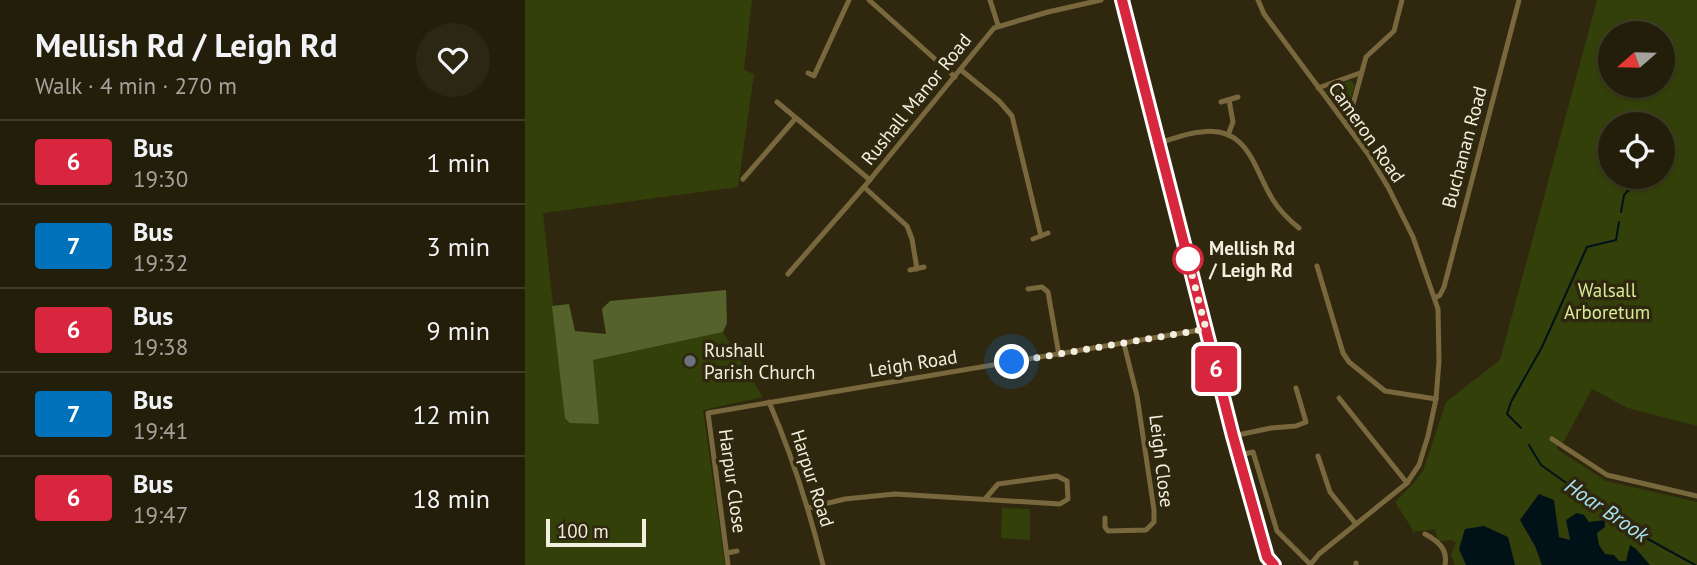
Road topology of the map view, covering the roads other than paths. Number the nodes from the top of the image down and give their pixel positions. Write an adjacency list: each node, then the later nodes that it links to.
1 (849, 0): 11 (street)
2 (869, 0): 13 (street)
3 (990, 0): 9 (street)
4 (1098, 0): 9 (street, Rushall Manor Road)
5 (1122, 0): 22 (main road)
6 (1258, 0): 14 (street, Cameron Road)
7 (1402, 0): 12 (street)
8 (1519, 0): 38 (street, Buchanan Road)
9 (998, 25): 10 (street, Rushall Manor Road)
10 (961, 70): 13 (street, Rushall Manor Road); 32 (street)
11 (808, 73)
12 (1360, 73): 14 (street); 20 (street)
13 (955, 77): 26 (street, Rushall Manor Road)
14 (1318, 88): 20 (street, Cameron Road)
15 (1238, 97): 16 (street)
16 (1230, 100): 18 (street); 21 (street)
17 (777, 102): 19 (street)
18 (1221, 102)
19 (795, 119): 24 (street); 26 (street)
20 (1347, 126): 38 (street, Cameron Road)
21 (1228, 135): 22 (street); 28 (street)
22 (1159, 143): 39 (main road)
23 (748, 161): 24 (street)
24 (754, 166): 25 (street)
25 (743, 179)
26 (870, 180): 27 (street, Rushall Manor Road)
27 (864, 187): 34 (street); 36 (street, Rushall Manor Road)
28 (1290, 221): 29 (street); 30 (street)
29 (1284, 227)
30 (1299, 228)
31 (1048, 233): 32 (street)
32 (1041, 236): 33 (street)
33 (1033, 239)
34 (924, 267)
35 (1315, 270): 44 (street)
36 (789, 274)
37 (1030, 290): 41 (street)
38 (1434, 295): 44 (street, Cameron Road)
39 (1206, 329): 40 (street, Leigh Road); 47 (main road)
40 (1124, 344): 41 (street, Leigh Road); 55 (street, Leigh Close)
41 (1059, 355): 45 (street, Leigh Road)
42 (1296, 388): 47 (street)
43 (1339, 398): 51 (street)
44 (1436, 398): 51 (street, Cameron Road)
45 (769, 402): 46 (street, Leigh Road); 54 (street, Harpur Road)
46 (708, 413): 59 (street, Harpur Close)
47 (1233, 436): 60 (main road)
48 (1552, 439): 52 (street)
49 (1244, 454): 63 (street)
50 (1318, 456): 56 (street)
51 (1407, 482): 56 (street)
52 (1697, 496)
53 (985, 499): 53 (street); 54 (street)
54 (808, 508): 62 (street, Harpur Road)
55 (1105, 518)
56 (1356, 524): 63 (street)
57 (1425, 534): 64 (street)
58 (737, 551): 59 (street, Harpur Close)
59 (727, 553): 61 (street, Harpur Close)
60 (1270, 563)
61 (728, 564)
62 (823, 565)
63 (1310, 565)
64 (1445, 565)

